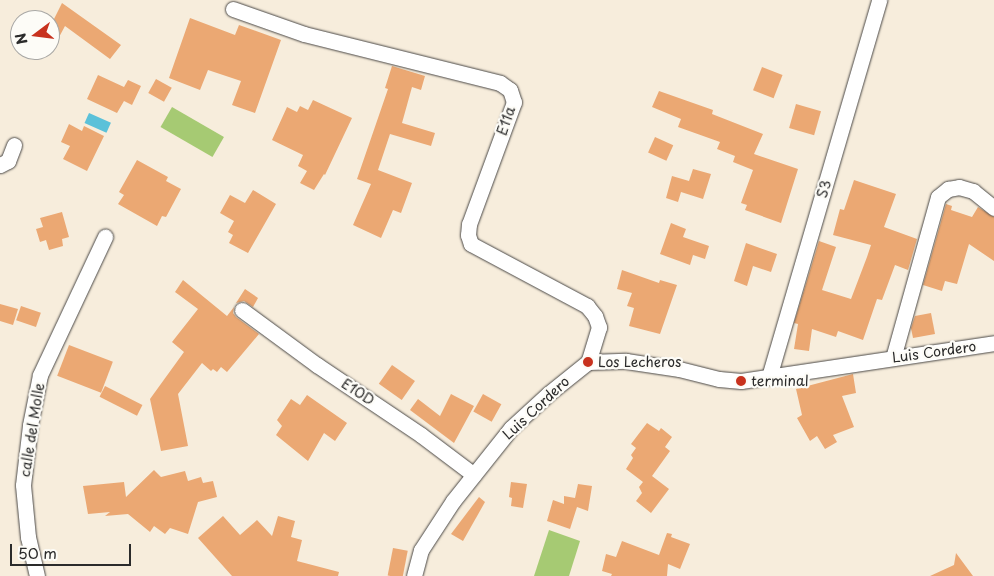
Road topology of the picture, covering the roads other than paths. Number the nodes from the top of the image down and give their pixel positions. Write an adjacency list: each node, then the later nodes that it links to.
1 (879, 0): 11 (street, S3)
2 (233, 9): 10 (street, E11a)
3 (14, 145): 4 (street)
4 (0, 165)
5 (994, 208): 9 (street)
6 (105, 237): 13 (street, calle del Molle)
7 (242, 310): 12 (street, E10D)
8 (994, 343): 9 (street, Luis Cordero)
9 (893, 358): 11 (street, Luis Cordero)
10 (588, 362): 11 (street, Luis Cordero); 12 (street, Luis Cordero)
11 (769, 378)
12 (474, 475): 14 (street, Luis Cordero)
13 (37, 576)
14 (414, 576)

